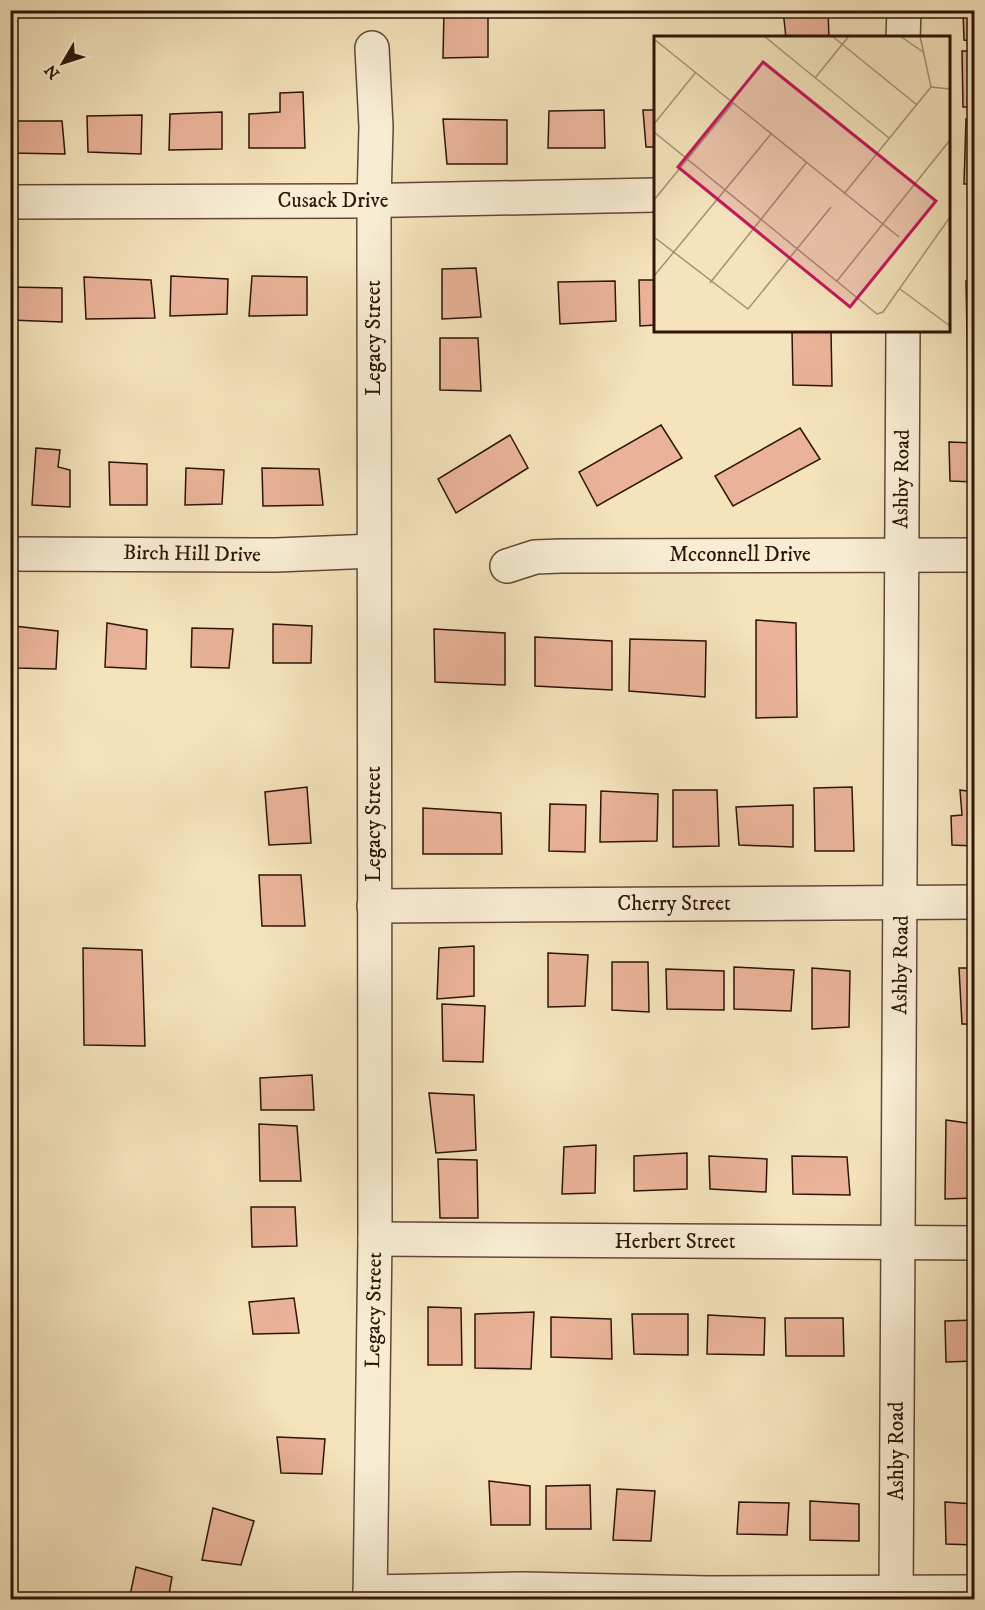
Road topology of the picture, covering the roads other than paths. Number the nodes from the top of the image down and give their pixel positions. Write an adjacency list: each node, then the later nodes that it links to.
1 (904, 10): 2 (street)
2 (903, 36)
3 (372, 48): 5 (street, Legacy Street)
4 (654, 195): 5 (street, Cusack Drive)
5 (374, 201): 6 (street, Cusack Drive); 8 (street, Legacy Street)
6 (10, 202)
7 (903, 332): 10 (street, Ashby Road)
8 (374, 552): 9 (street, Birch Hill Drive); 15 (street, Legacy Street)
9 (10, 554)
10 (901, 555): 11 (street, Mcconnell Drive); 12 (street, Mcconnell Drive); 13 (street, Ashby Road)
11 (975, 555)
12 (507, 566)
13 (902, 902): 14 (street, Cherry Street); 15 (street, Cherry Street); 17 (street, Ashby Road)
14 (975, 902)
15 (374, 906): 16 (street, Legacy Street)
16 (375, 1239): 17 (street, Herbert Street); 21 (street, Legacy Street)
17 (897, 1244): 18 (street, Herbert Street); 20 (street, Ashby Road)
18 (975, 1244)
19 (975, 1592): 20 (street)
20 (896, 1595): 21 (street)
21 (370, 1596)

